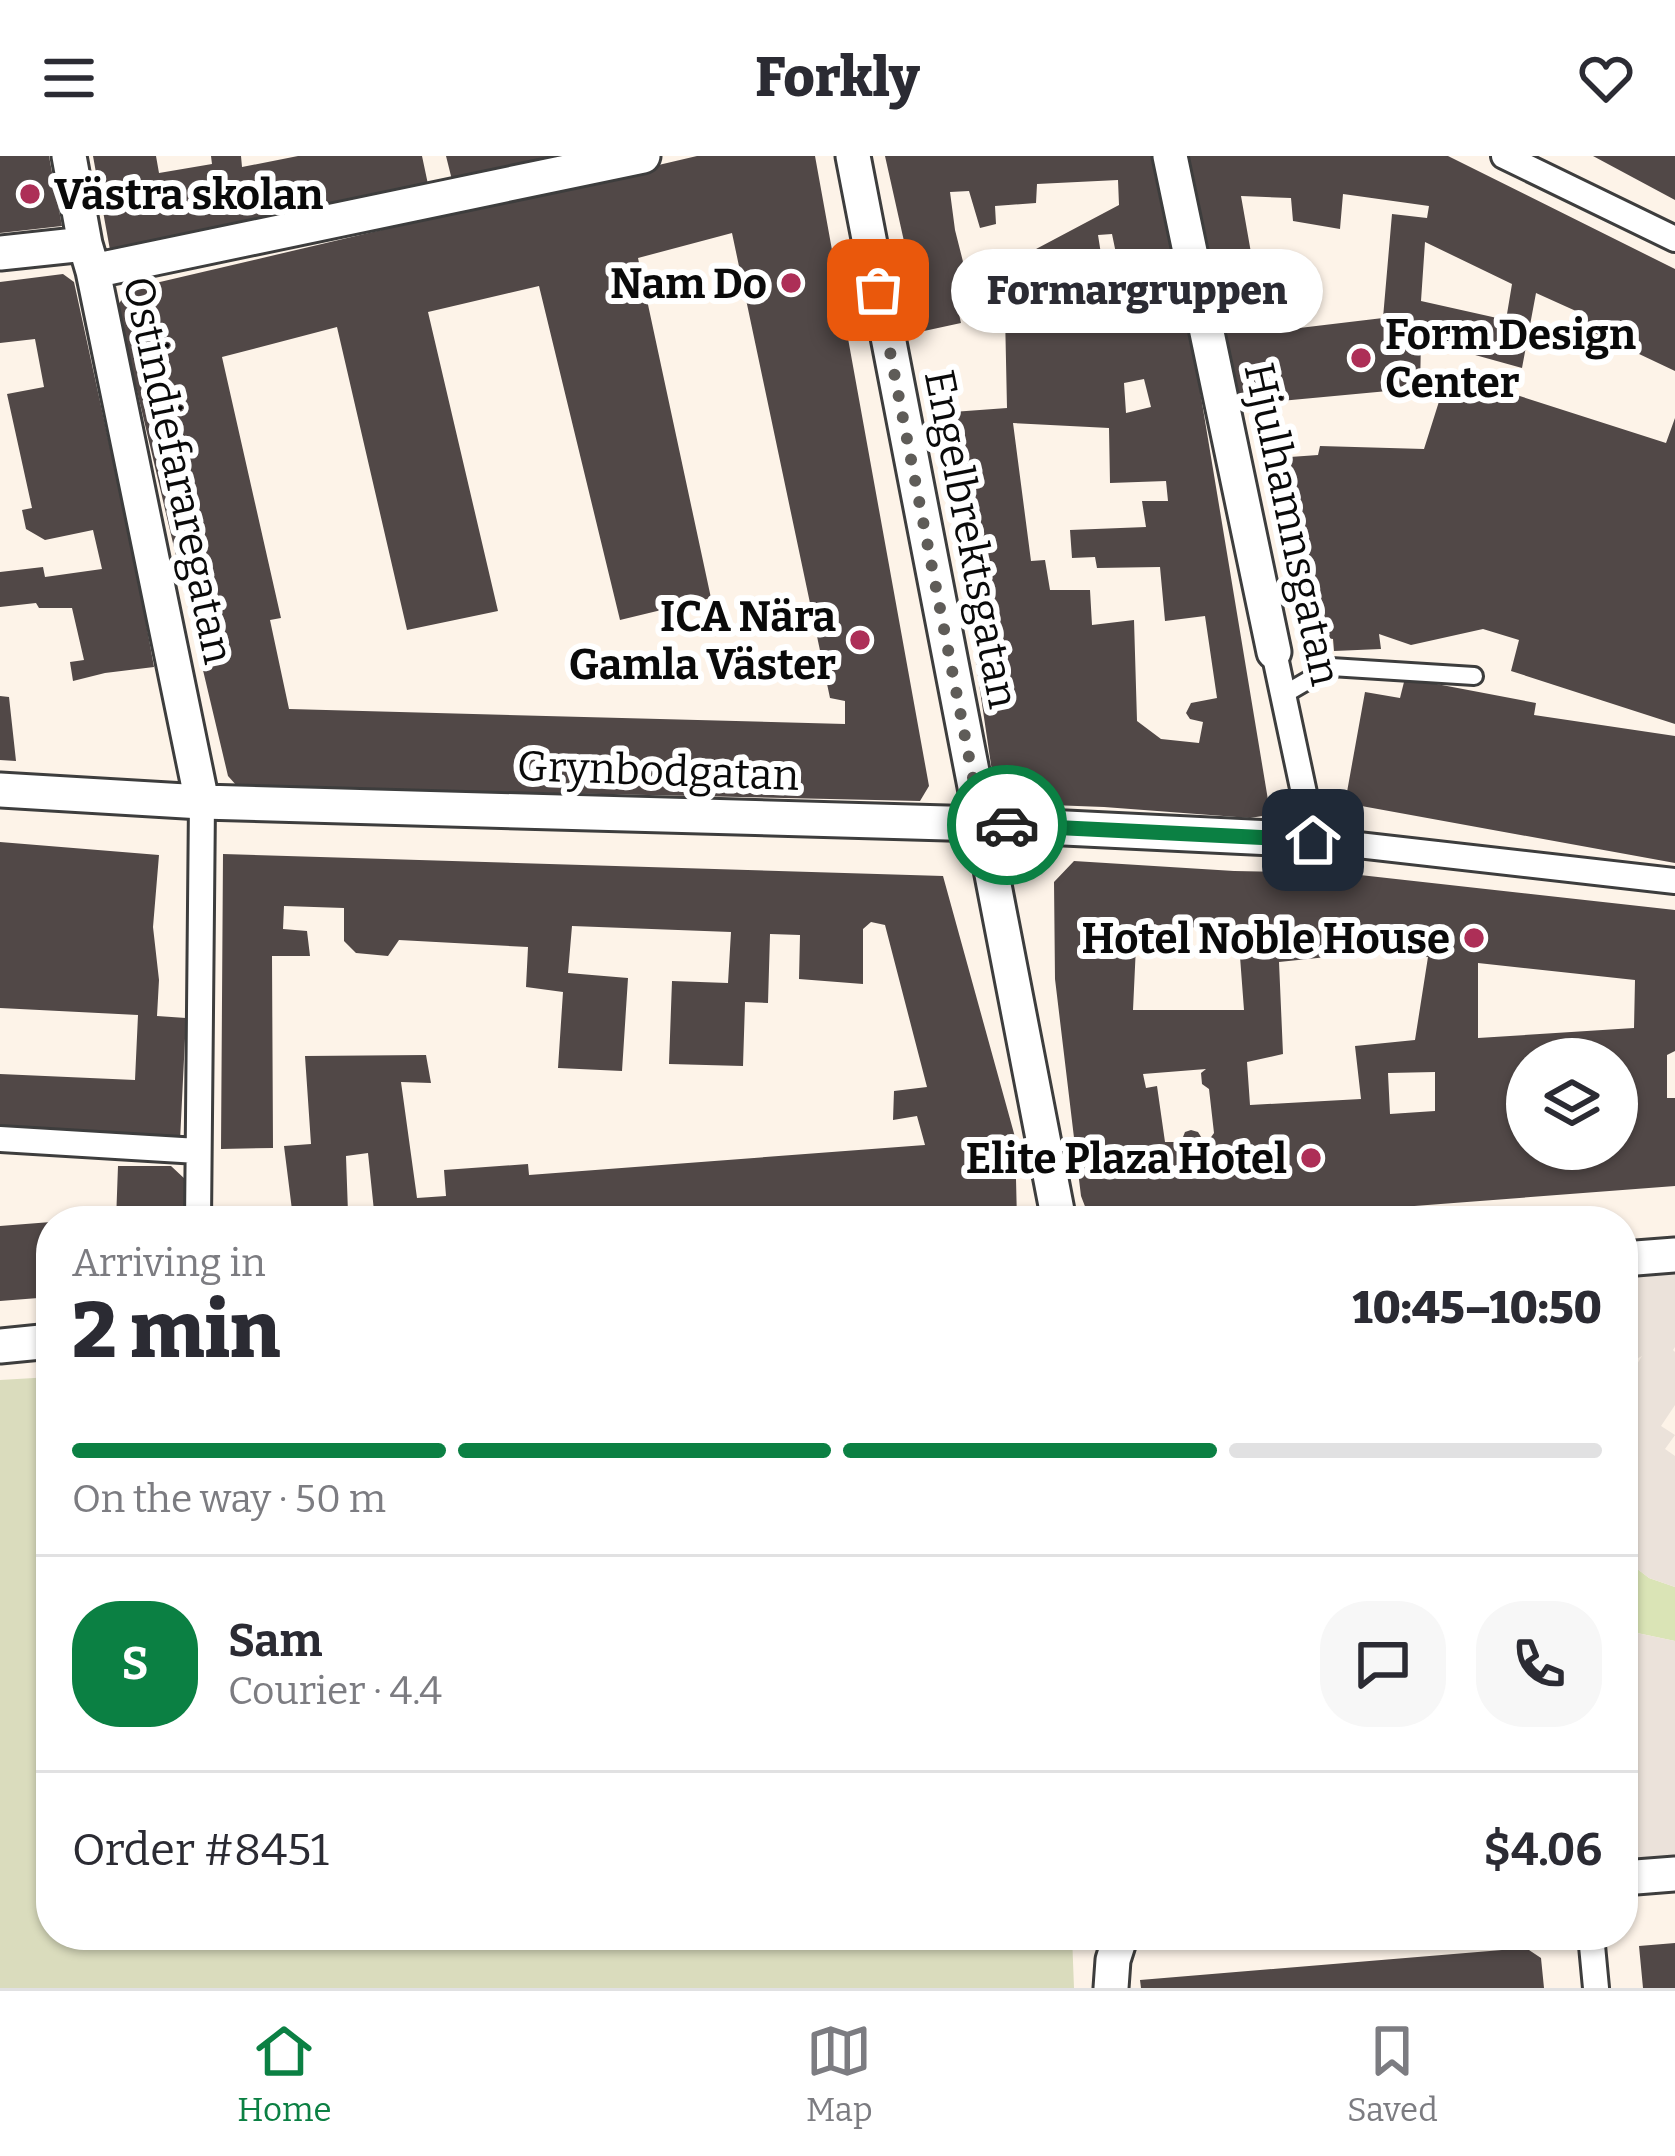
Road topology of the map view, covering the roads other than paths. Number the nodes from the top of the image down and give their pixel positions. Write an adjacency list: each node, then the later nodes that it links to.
1 (69, 156): 8 (street, Ostindiefararegatan)
2 (643, 156): 8 (street)
3 (853, 156): 14 (street, Engelbrektsgatan)
4 (1170, 156): 9 (street, Hjulhamnsgatan)
5 (1504, 156): 6 (street)
6 (1675, 239)
7 (0, 253): 8 (street)
8 (88, 258): 13 (street, Ostindiefararegatan)
9 (1274, 652): 11 (street, Hjulhamnsgatan)
10 (1474, 676): 11 (lane)
11 (1283, 695): 15 (street, Hjulhamnsgatan)
12 (0, 790): 13 (street, Grynbodgatan)
13 (202, 802): 14 (street, Grynbodgatan); 18 (street)
14 (982, 824): 15 (street, Grynbodgatan); 20 (street, Engelbrektsgatan)
15 (1313, 840): 16 (street)
16 (1675, 881)
17 (0, 1139): 18 (street)
18 (198, 1151): 19 (street)
19 (198, 1206)
20 (1056, 1206)
21 (1675, 1256): 22 (street)
22 (1638, 1258)
23 (36, 1342): 24 (street)
24 (0, 1346)
25 (1675, 1874): 26 (street)
26 (1638, 1877)
27 (1116, 1950): 29 (street)
28 (1592, 1950): 30 (street)
29 (1111, 1988)
30 (1596, 1988)

